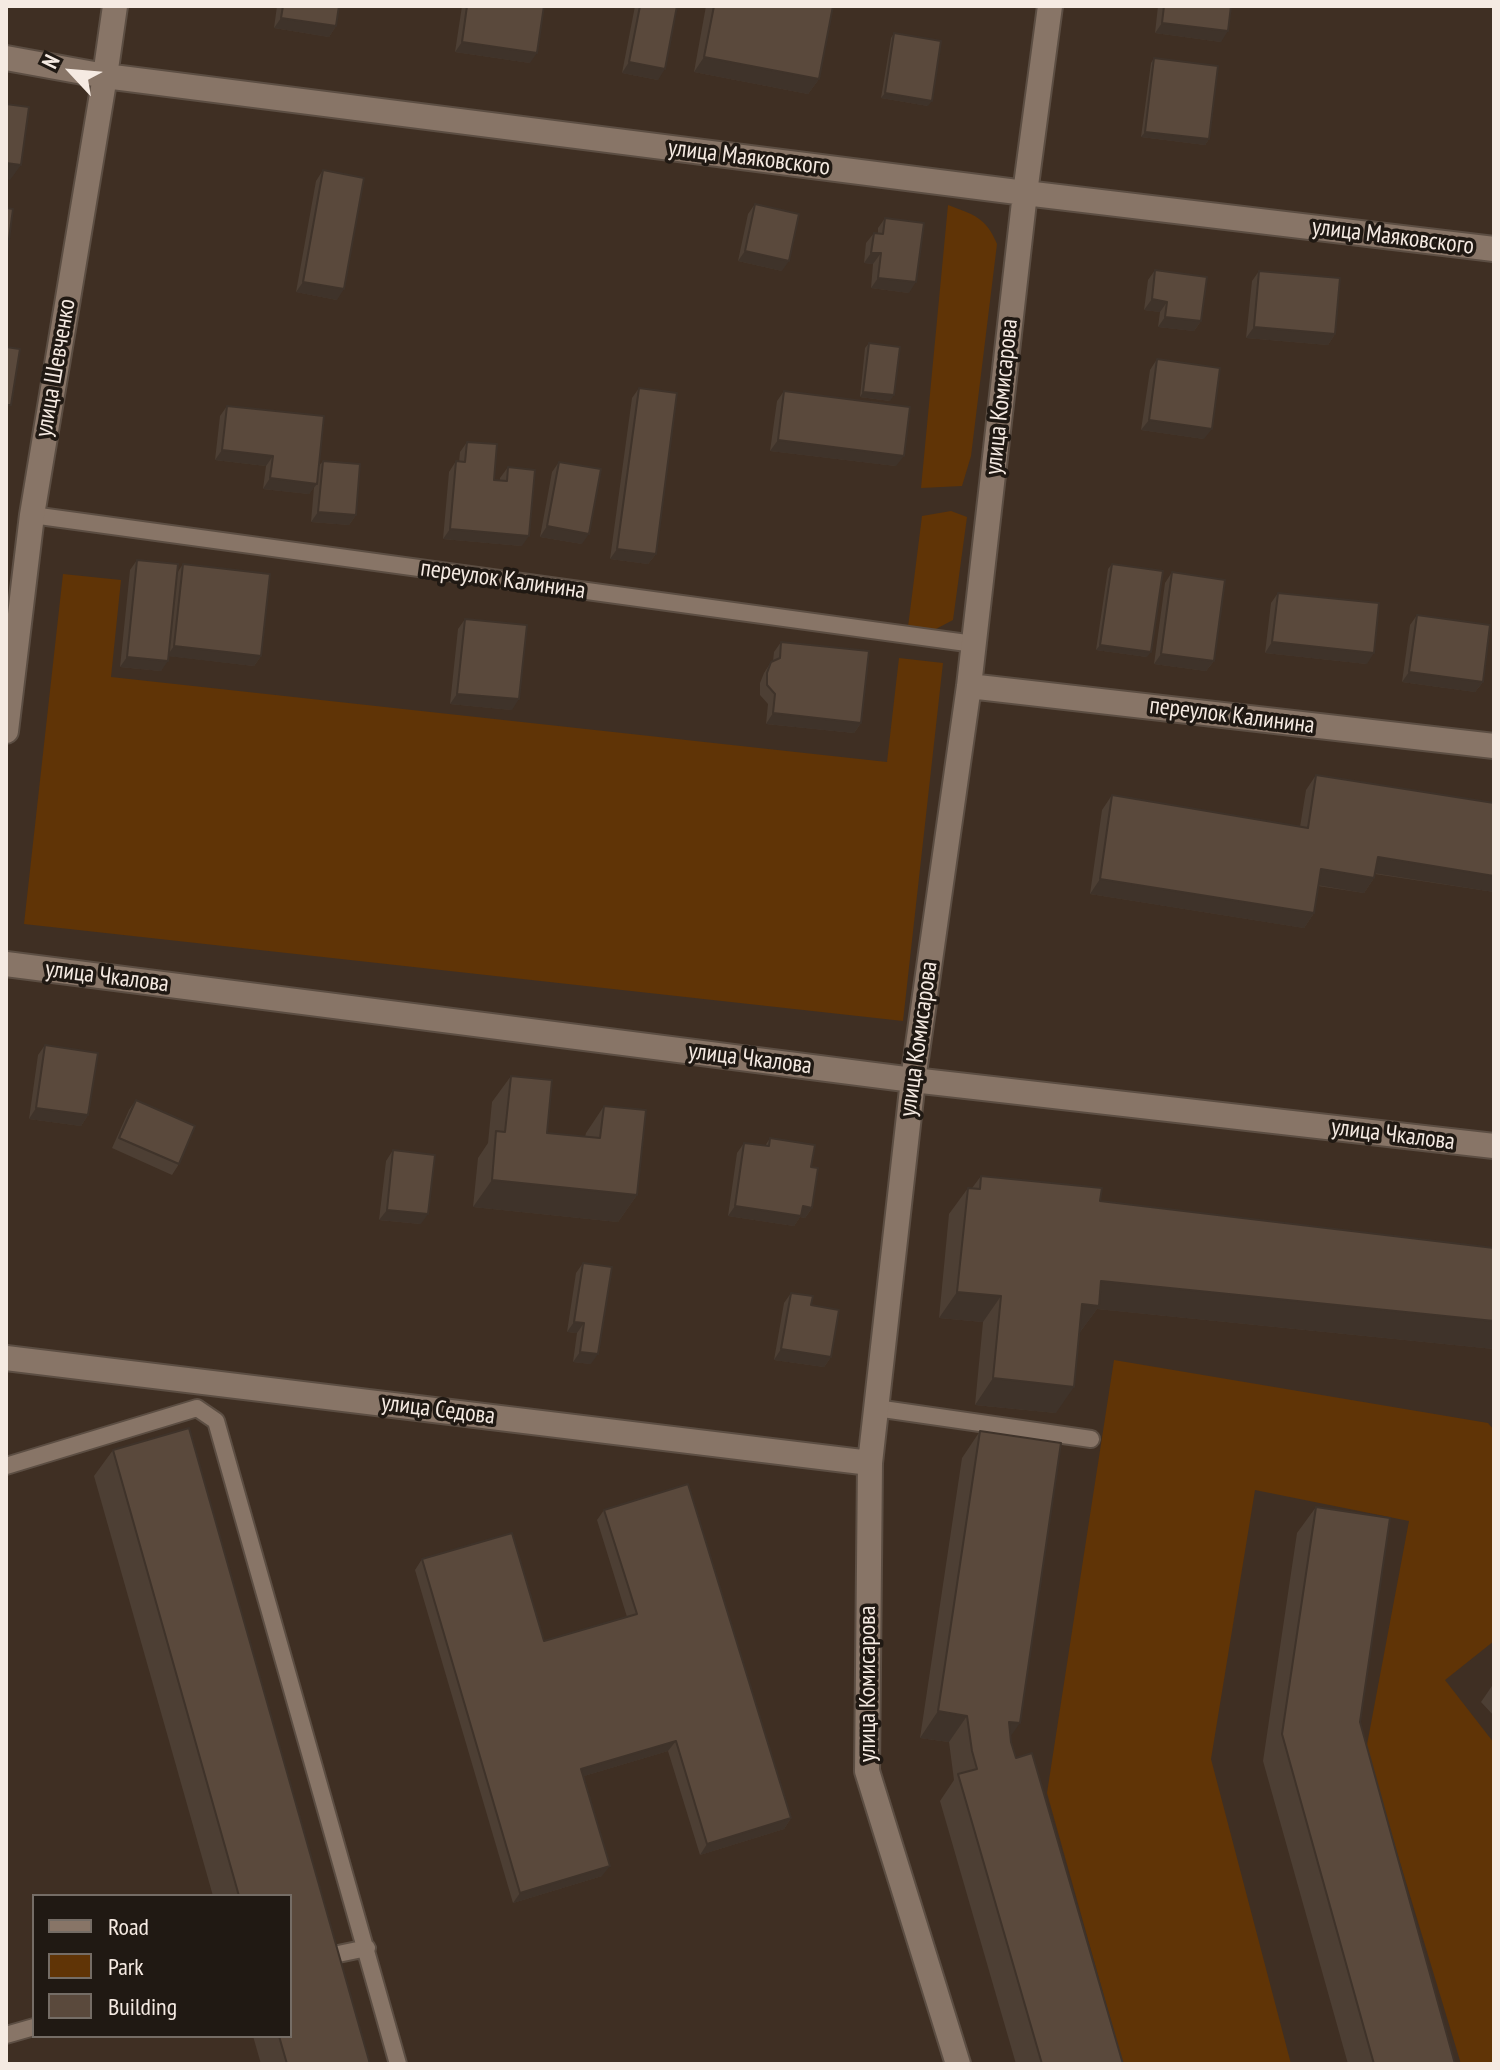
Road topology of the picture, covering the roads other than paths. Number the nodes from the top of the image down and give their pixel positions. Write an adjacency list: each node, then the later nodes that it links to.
1 (115, 6): 4 (street, улица Шевченко)
2 (1050, 6): 5 (street, улица Комисарова)
3 (6, 58): 4 (street, улица Маяковского)
4 (105, 76): 5 (street, улица Маяковского); 7 (street, улица Шевченко)
5 (1025, 193): 6 (street, улица Маяковского); 8 (street, улица Комисарова)
6 (1494, 249)
7 (32, 515): 8 (lane, переулок Калинина); 10 (street, улица Шевченко)
8 (974, 644): 9 (street, улица Комисарова)
9 (969, 686): 11 (street, переулок Калинина); 13 (street, улица Комисарова)
10 (6, 731)
11 (1494, 746)
12 (6, 964): 13 (street, улица Чкалова)
13 (913, 1080): 14 (street, улица Чкалова); 16 (street, улица Комисарова)
14 (1494, 1146)
15 (6, 1358): 18 (street, улица Седова)
16 (876, 1408): 17 (lane); 18 (street, улица Комисарова)
17 (1091, 1439)
18 (870, 1463): 25 (street, улица Комисарова)
19 (6, 1466): 20 (lane)
20 (367, 1948): 21 (lane); 24 (lane)
21 (314, 1959)
22 (32, 2028): 23 (lane)
23 (6, 2035)
24 (398, 2064)
25 (958, 2064)

